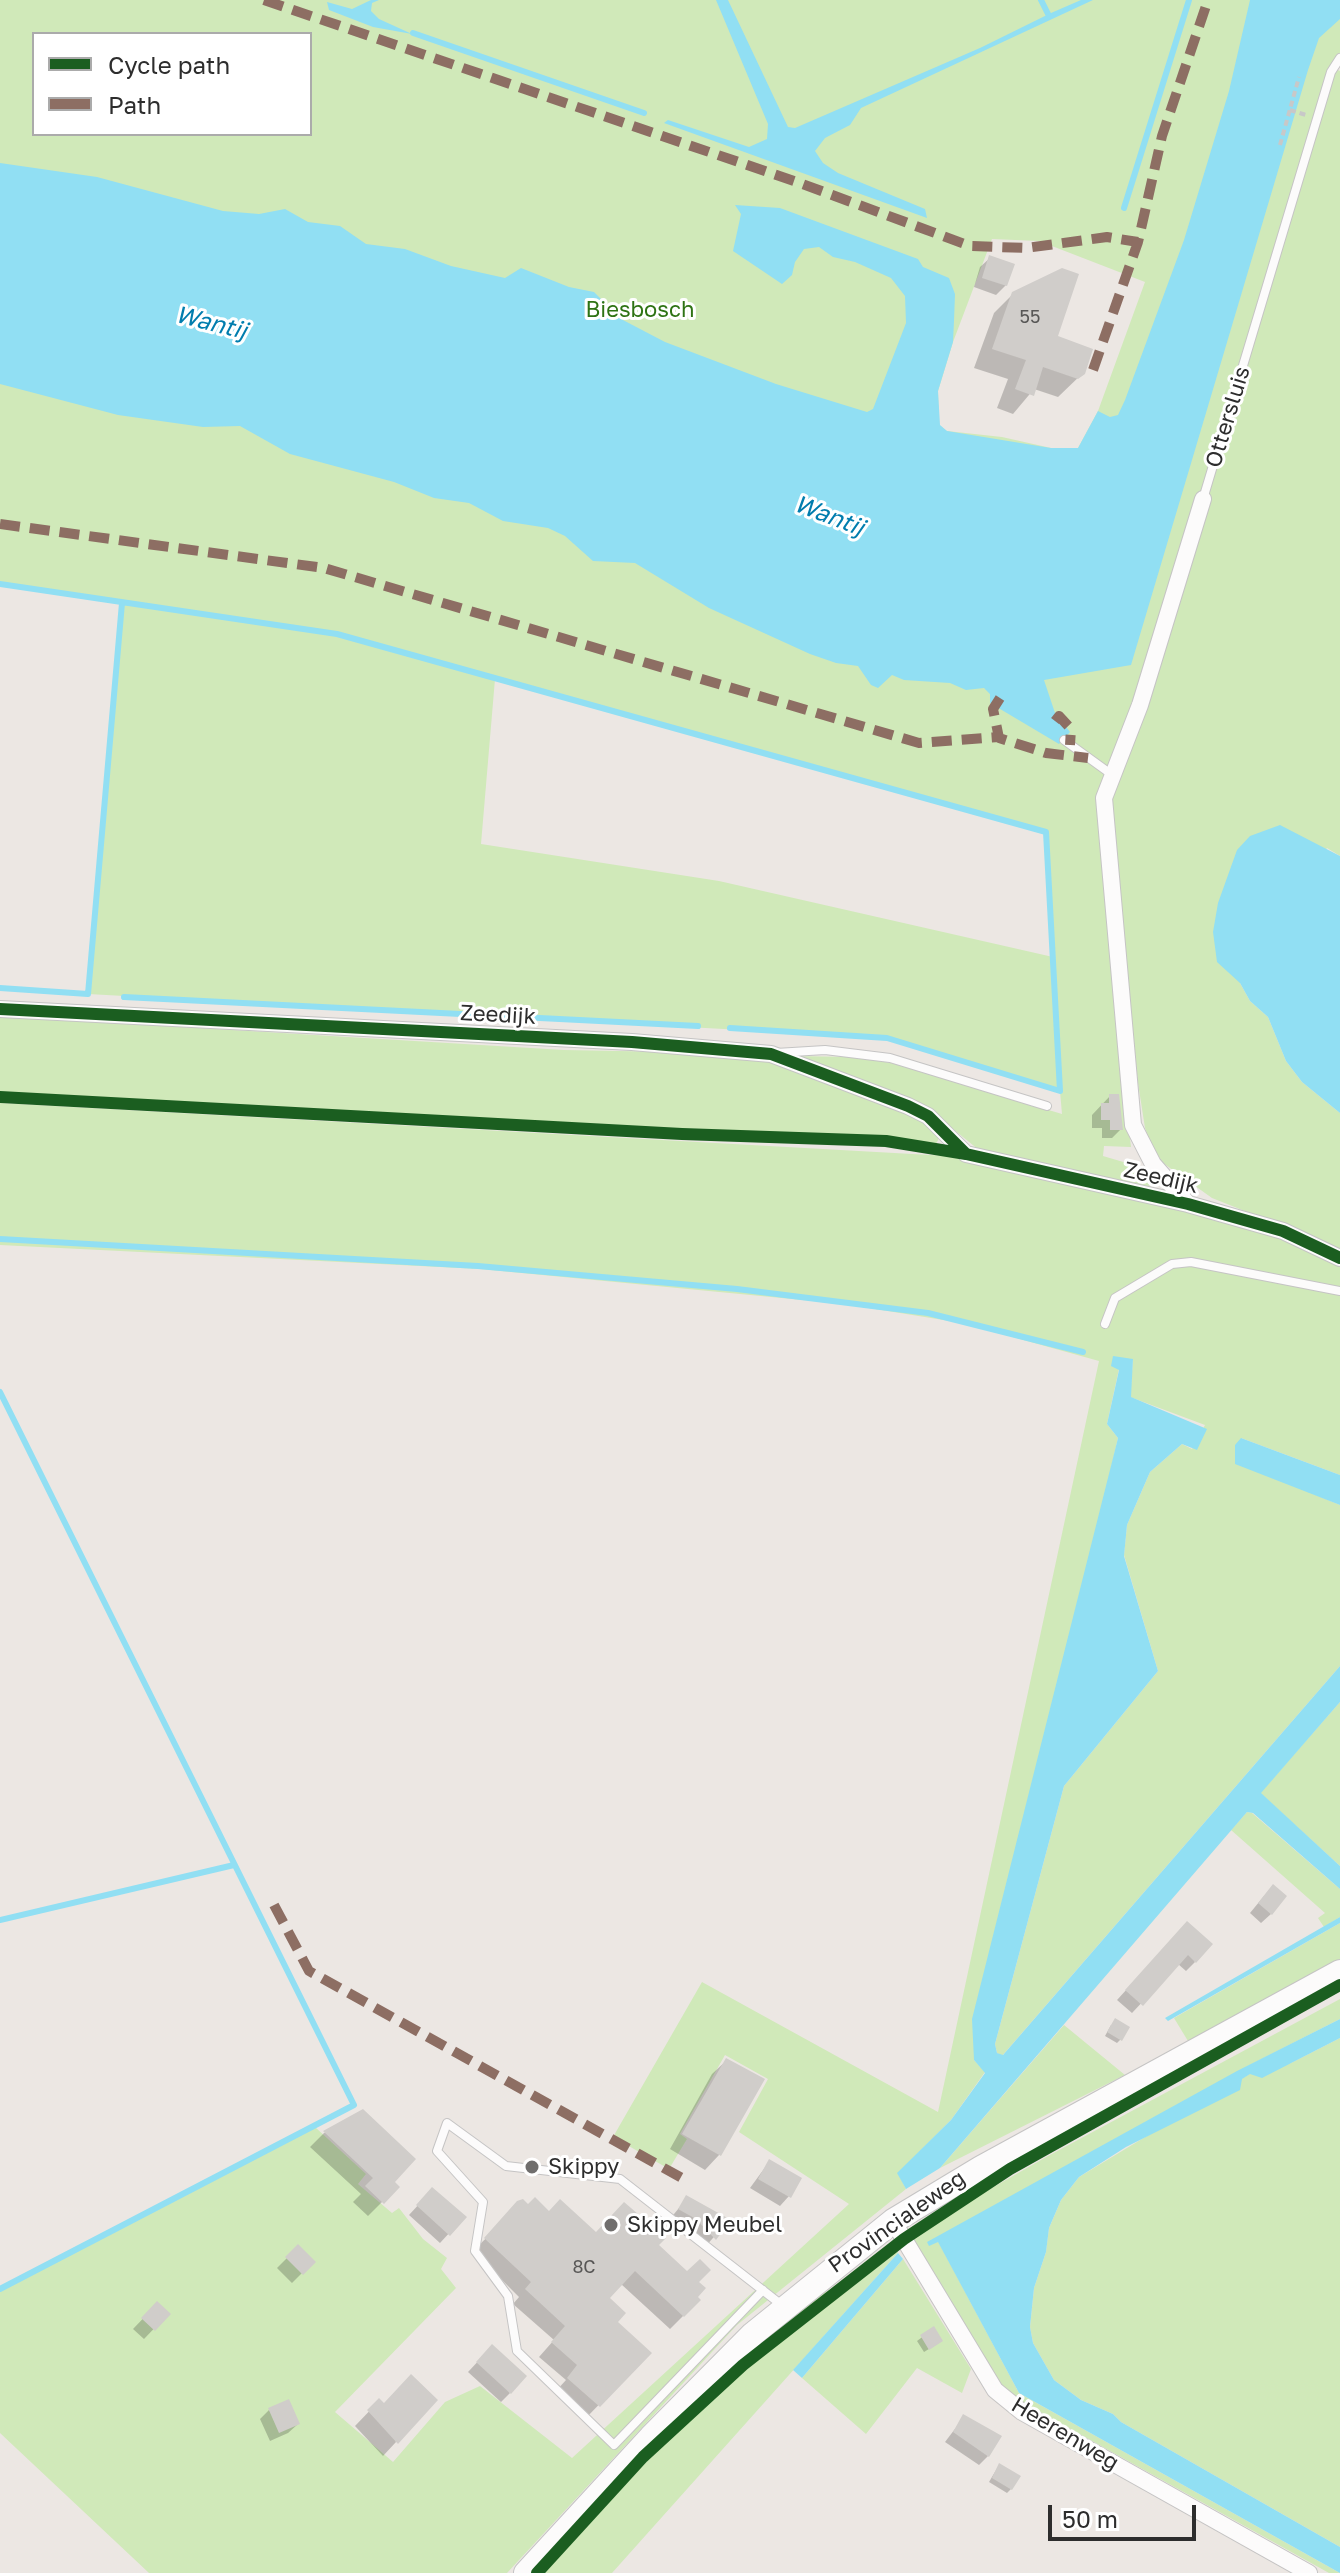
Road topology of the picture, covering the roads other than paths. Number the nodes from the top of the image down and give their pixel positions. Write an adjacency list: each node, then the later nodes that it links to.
1 (1340, 58): 2 (lane, Ottersluis)
2 (1203, 499): 4 (street, Ottersluis)
3 (1064, 740): 4 (lane)
4 (1111, 774): 8 (street, Zeedijk)
5 (0, 1009): 6 (street, Zeedijk)
6 (771, 1054): 7 (lane, Zeedijk); 8 (street, Zeedijk)
7 (1047, 1106)
8 (1188, 1204): 9 (street, Zeedijk)
9 (1340, 1258)
10 (1340, 1291): 11 (lane)
11 (1105, 1324)
12 (1340, 1972): 13 (main road, Provincialeweg)
13 (893, 2221): 15 (main road, Provincialeweg); 19 (street, Heerenweg)
14 (763, 2290): 15 (lane); 16 (lane); 17 (lane)
15 (785, 2308): 16 (main road, Provincialeweg)
16 (703, 2368): 17 (main road, Provincialeweg)
17 (663, 2410): 18 (main road, Provincialeweg)
18 (526, 2573)
19 (1309, 2573)

